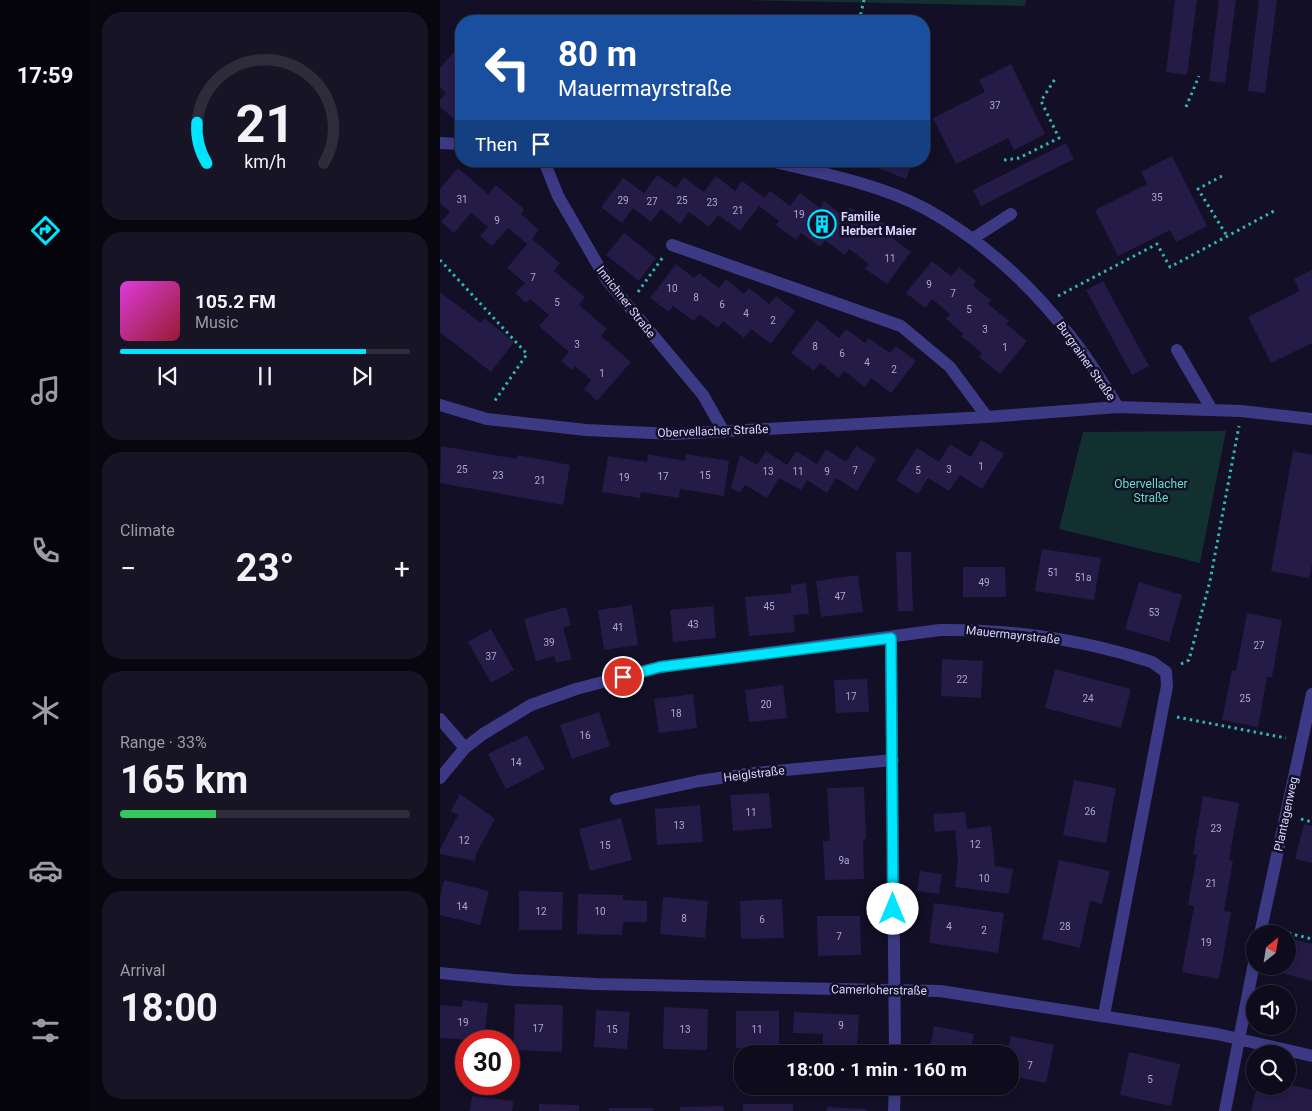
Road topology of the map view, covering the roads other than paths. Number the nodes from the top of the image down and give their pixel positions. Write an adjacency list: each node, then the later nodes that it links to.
1 (440, 143): 2 (street)
2 (455, 144)
3 (546, 167): 14 (street, Innichner Straße)
4 (793, 167): 6 (street, Burgrainer Straße)
5 (1011, 214): 6 (street)
6 (972, 239): 10 (street, Burgrainer Straße)
7 (672, 245): 12 (street)
8 (1177, 350): 11 (street)
9 (440, 405): 14 (street, Obervellacher Straße)
10 (1118, 407): 11 (street, Obervellacher Straße); 12 (street, Obervellacher Straße)
11 (1212, 410): 13 (street, Obervellacher Straße)
12 (988, 417): 14 (street, Obervellacher Straße)
13 (1312, 419)
14 (724, 432)
15 (891, 638): 18 (street, Mauermayrstraße); 19 (street); 26 (street, Mauermayrstraße)
16 (1312, 694): 22 (street, Plantagenweg)
17 (440, 720): 18 (street)
18 (464, 748): 20 (street, Mauermayrstraße)
19 (893, 760): 21 (street, Heiglstraße); 25 (street)
20 (440, 778)
21 (616, 799)
22 (1262, 925)
23 (440, 973): 25 (street, Camerloherstraße)
24 (1251, 975): 27 (street)
25 (895, 988): 26 (street, Camerloherstraße); 28 (street)
26 (1104, 1015): 27 (street, Camerloherstraße)
27 (1238, 1040): 29 (street, Camerloherstraße); 32 (street)
28 (895, 1045)
29 (1312, 1056)
30 (895, 1095): 31 (street)
31 (894, 1111)
32 (1225, 1111)

